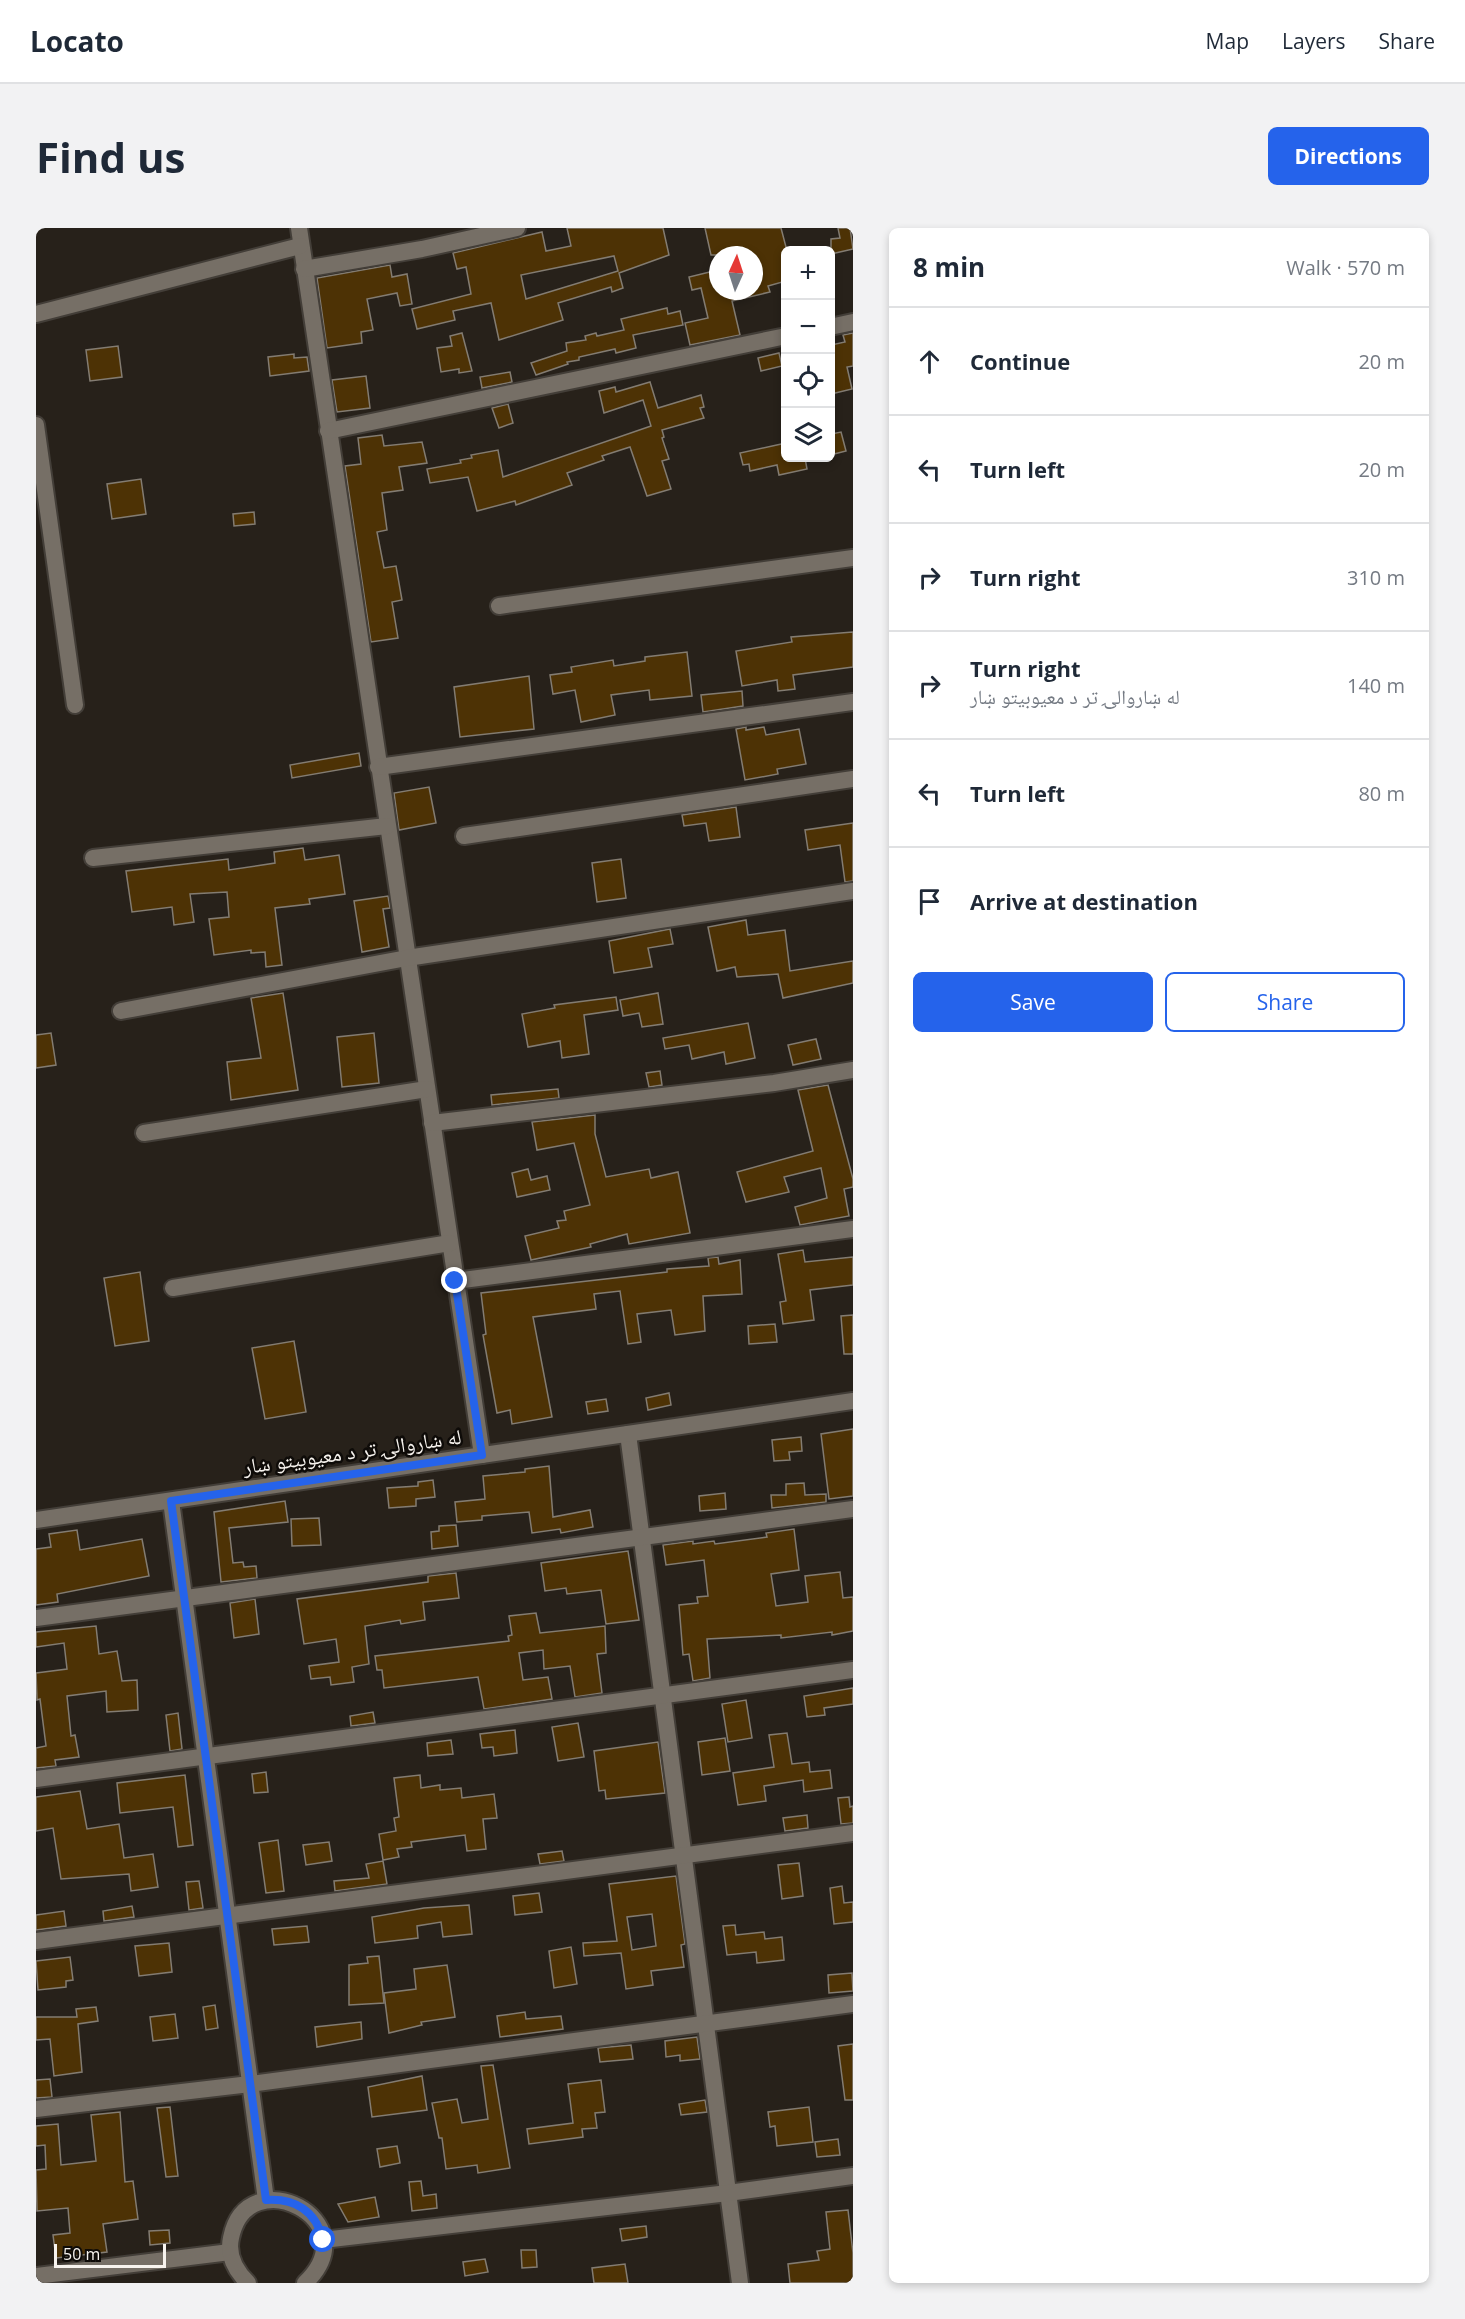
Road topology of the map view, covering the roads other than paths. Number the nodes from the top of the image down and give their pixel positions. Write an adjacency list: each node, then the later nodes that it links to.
1 (299, 228): 3 (street)
2 (517, 228): 4 (street)
3 (300, 246): 4 (street); 5 (street)
4 (304, 269): 10 (street)
5 (36, 315)
6 (853, 322): 7 (street)
7 (835, 326)
8 (781, 337): 10 (street)
9 (36, 425): 14 (street)
10 (328, 431): 15 (street)
11 (853, 558): 12 (street)
12 (499, 606)
13 (853, 702): 15 (street)
14 (75, 705)
15 (378, 767): 17 (street)
16 (853, 779): 18 (street)
17 (387, 826): 19 (street); 21 (street)
18 (464, 836)
19 (93, 858)
20 (853, 891): 21 (street)
21 (407, 958): 22 (street); 24 (street)
22 (121, 1011)
23 (853, 1070): 25 (street)
24 (427, 1089): 25 (street); 26 (street)
25 (432, 1123): 28 (street)
26 (144, 1133)
27 (853, 1229): 29 (street)
28 (450, 1243): 29 (street); 30 (street)
29 (455, 1281): 33 (street)
30 (173, 1288)
31 (853, 1401): 32 (street, له ښاروالۍ تر د معیوبیتو ښار)
32 (628, 1434): 33 (street, له ښاروالۍ تر د معیوبیتو ښار); 37 (street)
33 (482, 1455): 34 (street, له ښاروالۍ تر د معیوبیتو ښار)
34 (171, 1501): 36 (street, له ښاروالۍ تر د معیوبیتو ښار); 38 (street)
35 (853, 1509): 37 (street)
36 (36, 1520)
37 (641, 1538): 38 (street); 41 (street)
38 (184, 1599): 39 (street); 42 (street)
39 (36, 1618)
40 (853, 1671): 41 (street)
41 (662, 1696): 42 (street); 45 (street)
42 (206, 1756): 43 (street); 46 (street)
43 (36, 1779)
44 (853, 1833): 45 (street)
45 (683, 1855): 46 (street); 49 (street)
46 (228, 1916): 47 (street); 50 (street)
47 (36, 1941)
48 (853, 2004): 49 (street)
49 (705, 2024): 50 (street); 53 (street)
50 (250, 2084): 51 (street); 54 (street)
51 (36, 2109)
52 (853, 2176): 53 (street)
53 (728, 2193): 55 (street); 60 (street)
54 (266, 2200): 55 (street); 56 (street)
55 (323, 2240): 59 (street)
56 (230, 2252): 57 (street); 58 (street)
57 (36, 2276)
58 (248, 2283)
59 (305, 2283)
60 (740, 2283)

